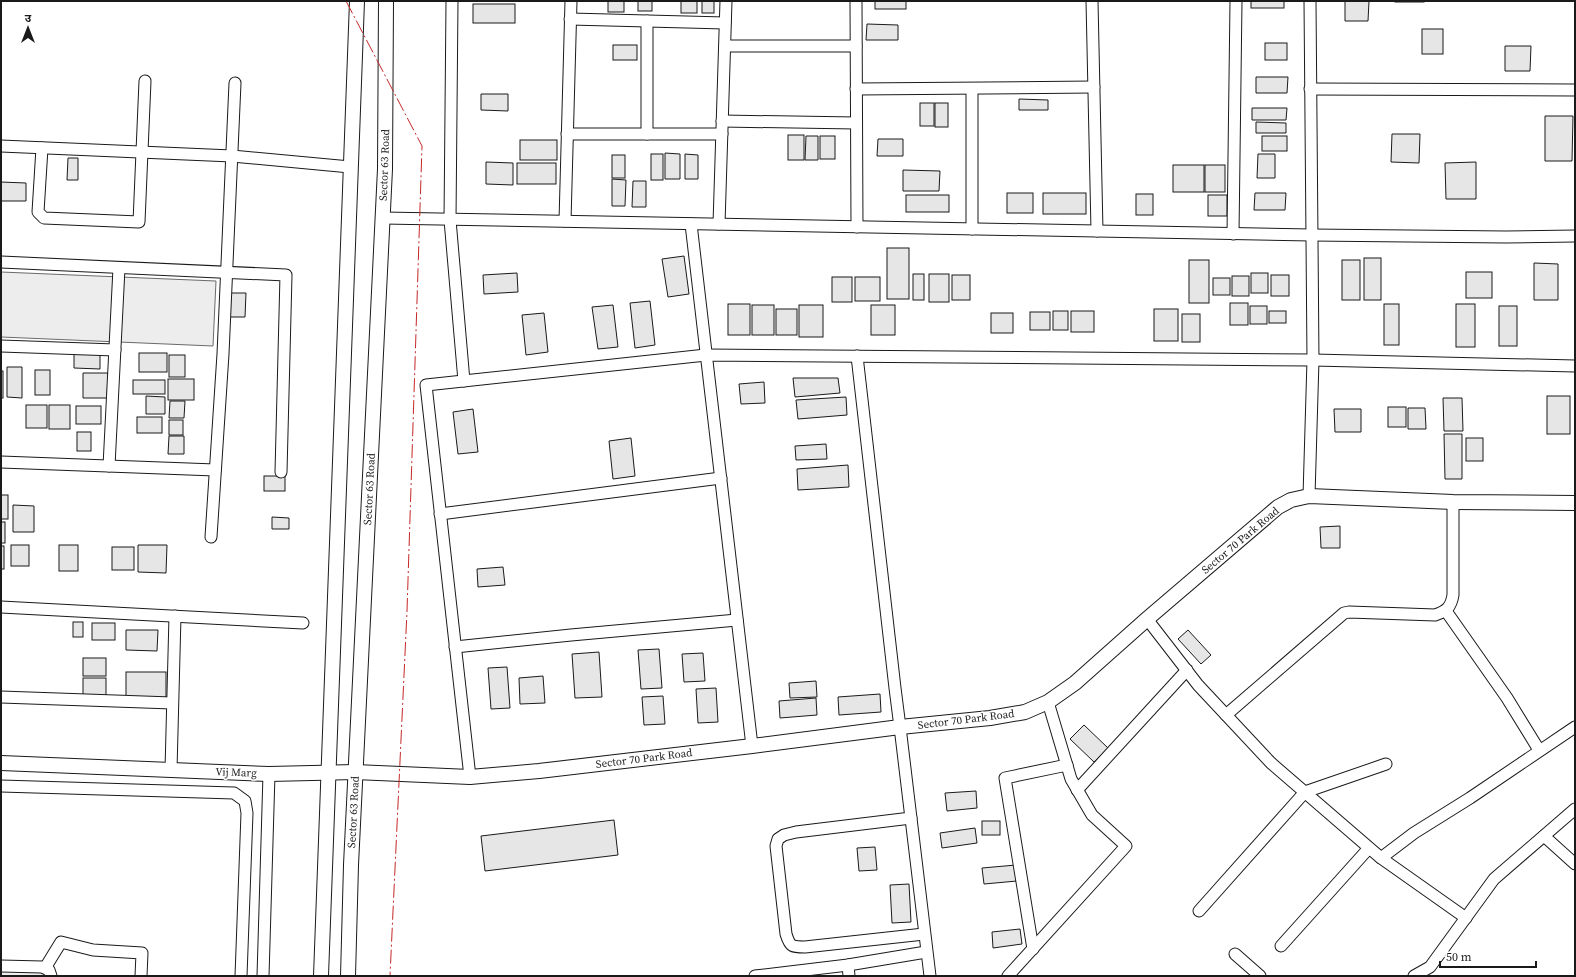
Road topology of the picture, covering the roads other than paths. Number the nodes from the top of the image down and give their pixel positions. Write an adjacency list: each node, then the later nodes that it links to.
1 (357, 1): 31 (street)
2 (386, 1): 32 (street, Sector 63 Road)
3 (452, 1): 33 (street)
4 (571, 1): 10 (street)
5 (726, 1): 12 (street)
6 (856, 1): 14 (street)
7 (1092, 1): 17 (street)
8 (1236, 1): 40 (street)
9 (1310, 1): 20 (street)
10 (570, 19): 11 (street); 24 (street)
11 (647, 21): 12 (street); 25 (street)
12 (725, 23): 13 (street)
13 (725, 46): 14 (street); 22 (street)
14 (856, 46): 18 (street)
15 (145, 81): 29 (street)
16 (235, 83): 30 (street)
17 (1094, 87): 19 (street); 39 (street)
18 (856, 89): 19 (street); 23 (street)
19 (972, 89): 38 (street)
20 (1310, 89): 21 (street); 41 (street)
21 (1575, 90)
22 (722, 121): 23 (street); 26 (street)
23 (856, 123): 37 (street)
24 (567, 134): 25 (street); 34 (street)
25 (647, 134): 26 (street)
26 (722, 134): 36 (street)
27 (1, 146): 28 (street)
28 (42, 148): 29 (street); 29 (street)
29 (142, 152): 30 (street)
30 (232, 156): 31 (street); 45 (street)
31 (350, 167): 84 (street)
32 (383, 218): 33 (street); 83 (street, Sector 63 Road)
33 (450, 220): 34 (street); 52 (street)
34 (565, 222): 35 (street)
35 (691, 224): 36 (street); 48 (street)
36 (719, 224): 37 (street)
37 (857, 227): 38 (street)
38 (972, 229): 39 (street)
39 (1097, 231): 40 (street)
40 (1233, 234): 41 (street)
41 (1311, 235): 42 (street); 50 (street)
42 (1575, 236)
43 (1, 262): 44 (street)
44 (119, 268): 45 (street); 47 (street)
45 (227, 272): 55 (street); 56 (street)
46 (1, 346): 47 (street)
47 (115, 350): 54 (street)
48 (706, 355): 49 (street); 52 (street); 57 (street)
49 (857, 356): 50 (street); 75 (street)
50 (1313, 360): 51 (street); 58 (street)
51 (1575, 366)
52 (464, 381): 61 (street)
53 (1, 462): 54 (street)
54 (109, 466): 55 (street)
55 (216, 470): 62 (street)
56 (280, 472)
57 (721, 478): 61 (street); 67 (street)
58 (1309, 496): 59 (street, Sector 70 Park Road); 66 (street, Sector 70 Park Road)
59 (1453, 502): 60 (street, Sector 70 Park Road); 64 (street)
60 (1575, 503)
61 (440, 514): 69 (street)
62 (211, 537)
63 (1, 607): 65 (street)
64 (1446, 610): 74 (street); 78 (street)
65 (175, 616): 68 (street); 73 (street)
66 (1147, 619): 70 (street); 72 (street, Sector 70 Park Road)
67 (737, 620): 69 (street); 77 (street)
68 (303, 623)
69 (456, 648): 86 (street)
70 (1187, 670): 74 (street); 88 (street)
71 (1, 697): 73 (street)
72 (1048, 702): 75 (street, Sector 70 Park Road); 81 (street)
73 (172, 703): 82 (street)
74 (1226, 715): 89 (street)
75 (900, 727): 77 (street, Sector 70 Park Road); 91 (street)
76 (1575, 727): 78 (street)
77 (752, 746): 86 (street, Sector 70 Park Road)
78 (1539, 750): 94 (street)
79 (1, 763): 82 (street, Vij Marg)
80 (1386, 764): 89 (street)
81 (1067, 765): 88 (street); 100 (street)
82 (170, 770): 85 (street, Vij Marg)
83 (355, 772): 84 (street, Sector 70 Park Road); 86 (street, Sector 70 Park Road); 110 (street, Sector 63 Road)
84 (328, 773): 85 (street, Sector 70 Park Road); 109 (street)
85 (270, 774): 108 (street, Vij Marg)
86 (470, 777)
87 (1, 786): 107 (street)
88 (1077, 790): 100 (street)
89 (1305, 792): 93 (street); 96 (street)
90 (1575, 809): 92 (street)
91 (911, 818): 98 (street); 98 (street)
92 (1544, 836): 95 (street); 97 (street)
93 (1370, 848): 94 (street); 99 (street)
94 (1381, 858): 97 (street)
95 (1575, 864)
96 (1199, 911)
97 (1466, 918): 115 (street)
98 (924, 934): 101 (street)
99 (1281, 946)
100 (1033, 949): 113 (street)
101 (926, 952): 104 (street); 112 (street)
102 (1235, 954): 114 (street)
103 (1, 966): 105 (street)
104 (848, 971): 111 (street)
105 (48, 972): 106 (street)
106 (142, 976)
107 (241, 976)
108 (263, 976)
109 (321, 976)
110 (348, 976)
111 (755, 976)
112 (930, 976)
113 (1008, 976)
114 (1260, 976)
115 (1414, 976)

